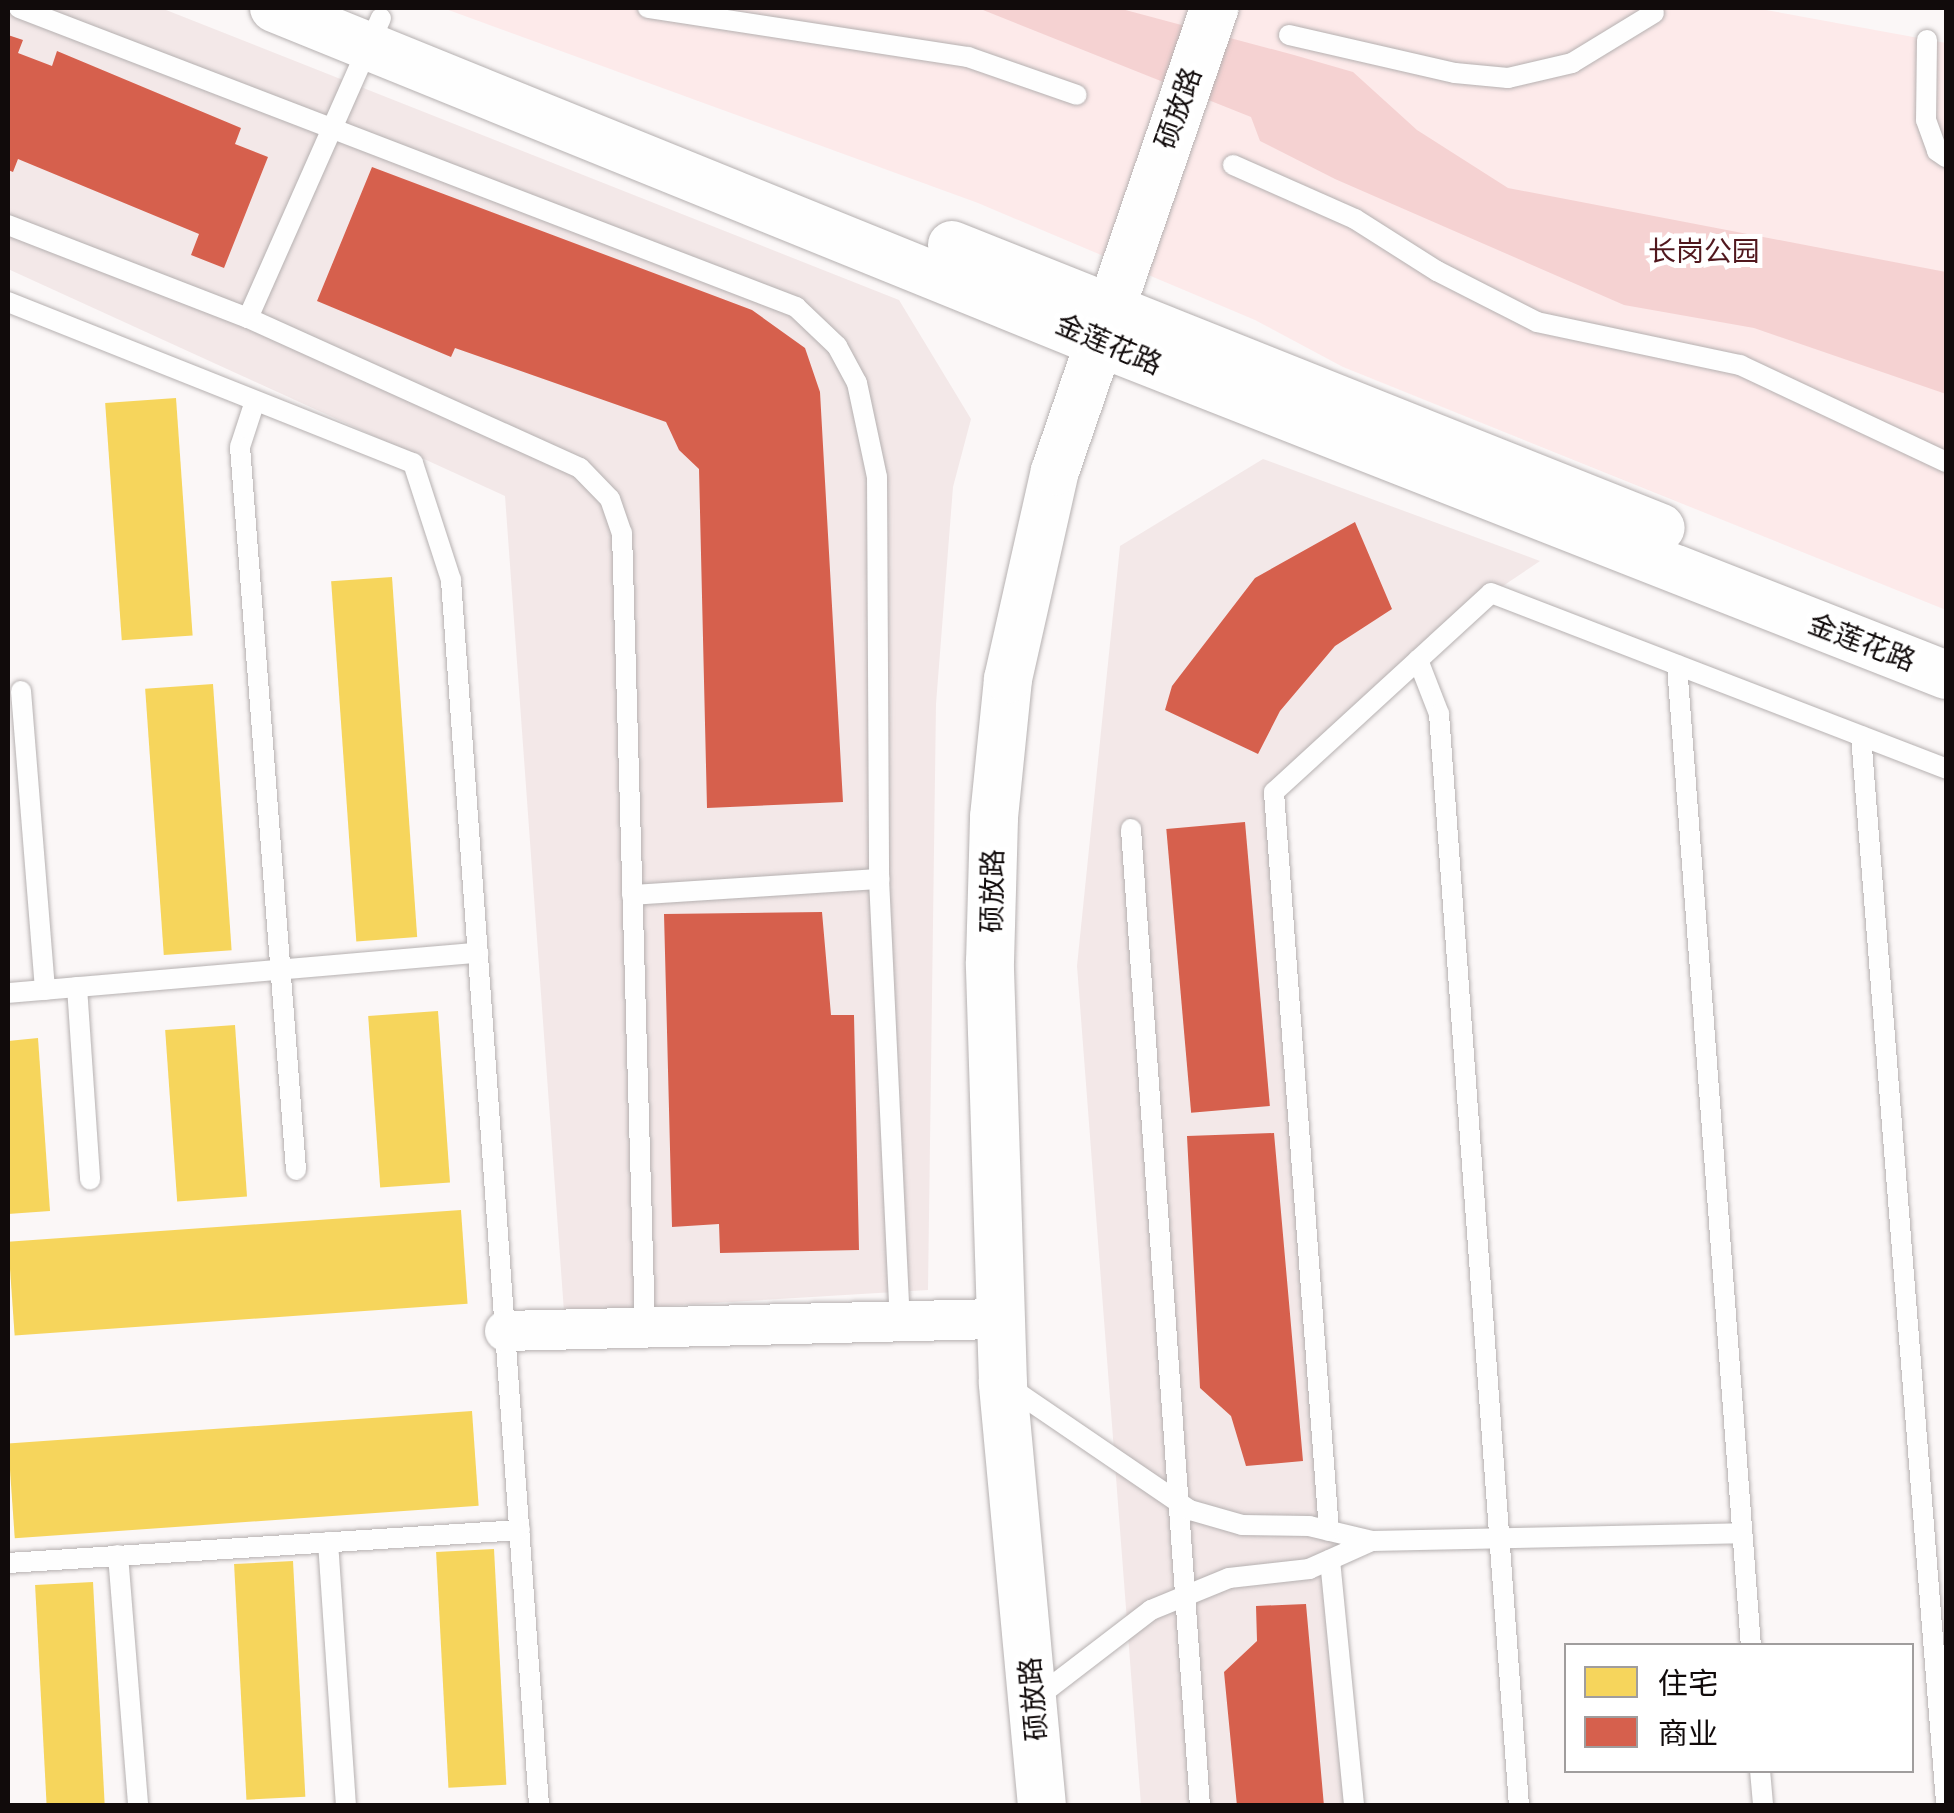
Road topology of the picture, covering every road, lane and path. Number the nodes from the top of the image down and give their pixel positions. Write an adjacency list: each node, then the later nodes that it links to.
1 (19, 8): 10 (lane)
2 (274, 8): 6 (street, 金莲花路)
3 (648, 8): 9 (lane)
4 (1214, 8): 16 (street, 硕放路)
5 (1654, 13): 7 (lane)
6 (368, 24): 10 (lane); 16 (street, 金莲花路)
7 (1289, 36)
8 (1927, 40): 11 (lane)
9 (1077, 95)
10 (330, 130): 15 (lane); 27 (lane)
11 (1946, 157)
12 (1233, 165): 18 (lane)
13 (8, 225): 15 (lane)
14 (8, 302): 17 (lane)
15 (248, 318): 28 (lane)
16 (1102, 322): 19 (street, 金莲花路); 22 (street, 金莲花路); 37 (street, 硕放路)
17 (255, 401): 29 (lane); 30 (lane)
18 (1946, 462)
19 (1946, 644)
20 (1418, 660): 21 (lane); 43 (lane); 45 (lane)
21 (1678, 665): 24 (lane); 44 (lane)
22 (1946, 675)
23 (21, 692): 32 (lane)
24 (1861, 736): 25 (lane); 55 (lane)
25 (1946, 770)
26 (1130, 828): 41 (lane)
27 (878, 879): 28 (lane); 36 (lane)
28 (632, 895): 38 (lane)
29 (478, 953): 30 (lane); 39 (lane)
30 (280, 969): 31 (lane); 34 (lane)
31 (77, 987): 32 (lane); 35 (lane)
32 (44, 990): 33 (lane)
33 (8, 993)
34 (296, 1170)
35 (90, 1180)
36 (900, 1318): 37 (street); 38 (street)
37 (1001, 1319): 40 (street, 硕放路)
38 (645, 1326): 39 (street)
39 (505, 1330): 42 (lane)
40 (1003, 1383): 41 (lane); 53 (street, 硕放路)
41 (1174, 1499): 43 (lane); 51 (lane)
42 (520, 1530): 47 (lane); 58 (lane)
43 (1329, 1531): 46 (lane)
44 (1742, 1533): 45 (lane); 52 (lane)
45 (1499, 1538): 46 (lane); 62 (lane)
46 (1372, 1541): 49 (lane)
47 (328, 1542): 48 (lane); 57 (lane)
48 (118, 1556): 50 (lane); 56 (lane)
49 (1330, 1560): 51 (lane); 61 (lane)
50 (8, 1562)
51 (1183, 1596): 53 (lane); 60 (lane)
52 (1751, 1643)
53 (1033, 1700): 59 (street, 硕放路)
54 (1760, 1773): 63 (lane)
55 (1946, 1802)
56 (138, 1806)
57 (346, 1806)
58 (539, 1806)
59 (1042, 1806)
60 (1200, 1806)
61 (1354, 1806)
62 (1519, 1806)
63 (1763, 1806)

